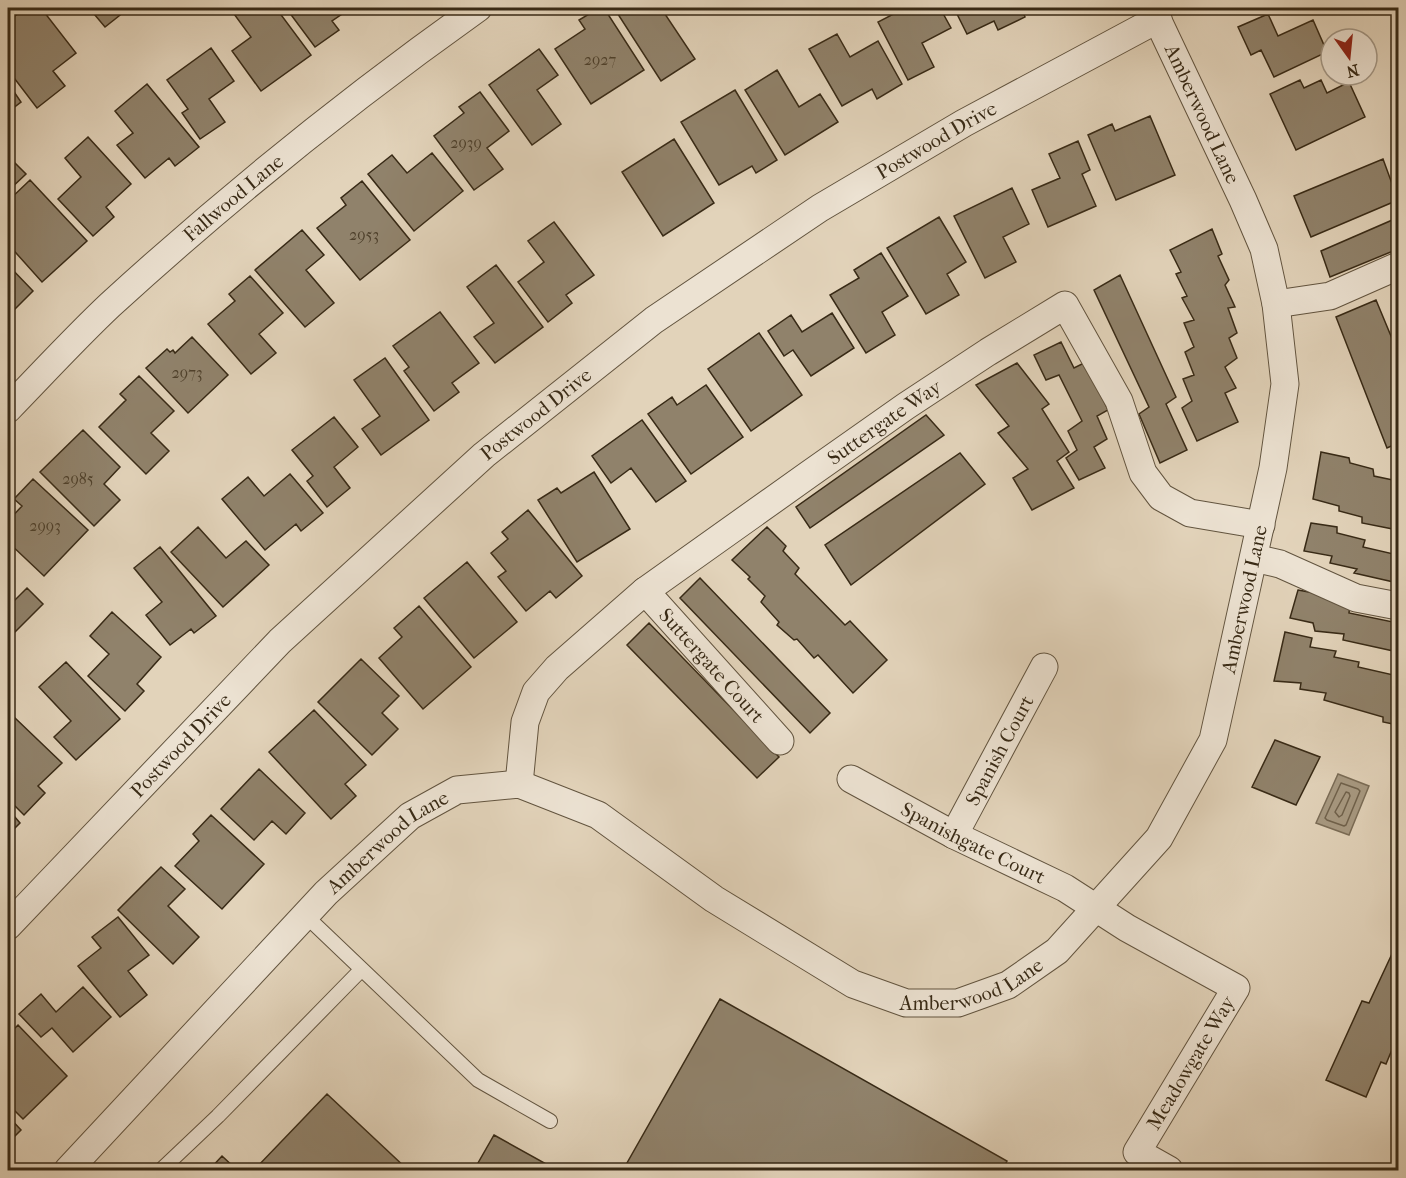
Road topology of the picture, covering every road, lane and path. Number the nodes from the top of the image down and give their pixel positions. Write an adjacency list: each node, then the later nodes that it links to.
1 (478, 8): 5 (street, Fallwood Lane)
2 (1155, 13): 4 (street, Amberwood Lane); 17 (street, Postwood Drive)
3 (1398, 266): 4 (street)
4 (1276, 304): 6 (street, Amberwood Lane)
5 (8, 409)
6 (1261, 525): 7 (street, Amberwood Lane); 8 (street, Suttergate Way)
7 (1254, 558): 9 (street); 15 (street, Amberwood Lane)
8 (645, 591): 11 (street, Suttergate Court); 13 (street, Suttergate Way)
9 (1398, 606)
10 (1044, 667): 14 (street, Spanish Court)
11 (780, 741)
12 (851, 779): 14 (street, Spanishgate Court)
13 (519, 784): 15 (street, Amberwood Lane); 16 (street, Amberwood Lane)
14 (954, 835): 15 (street, Spanishgate Court)
15 (1096, 908): 22 (street, Meadowgate Way)
16 (306, 916): 18 (lane); 20 (street, Amberwood Lane)
17 (8, 926)
18 (362, 970): 19 (lane); 21 (lane)
19 (550, 1121)
20 (68, 1170)
21 (161, 1170)
22 (1168, 1170)

